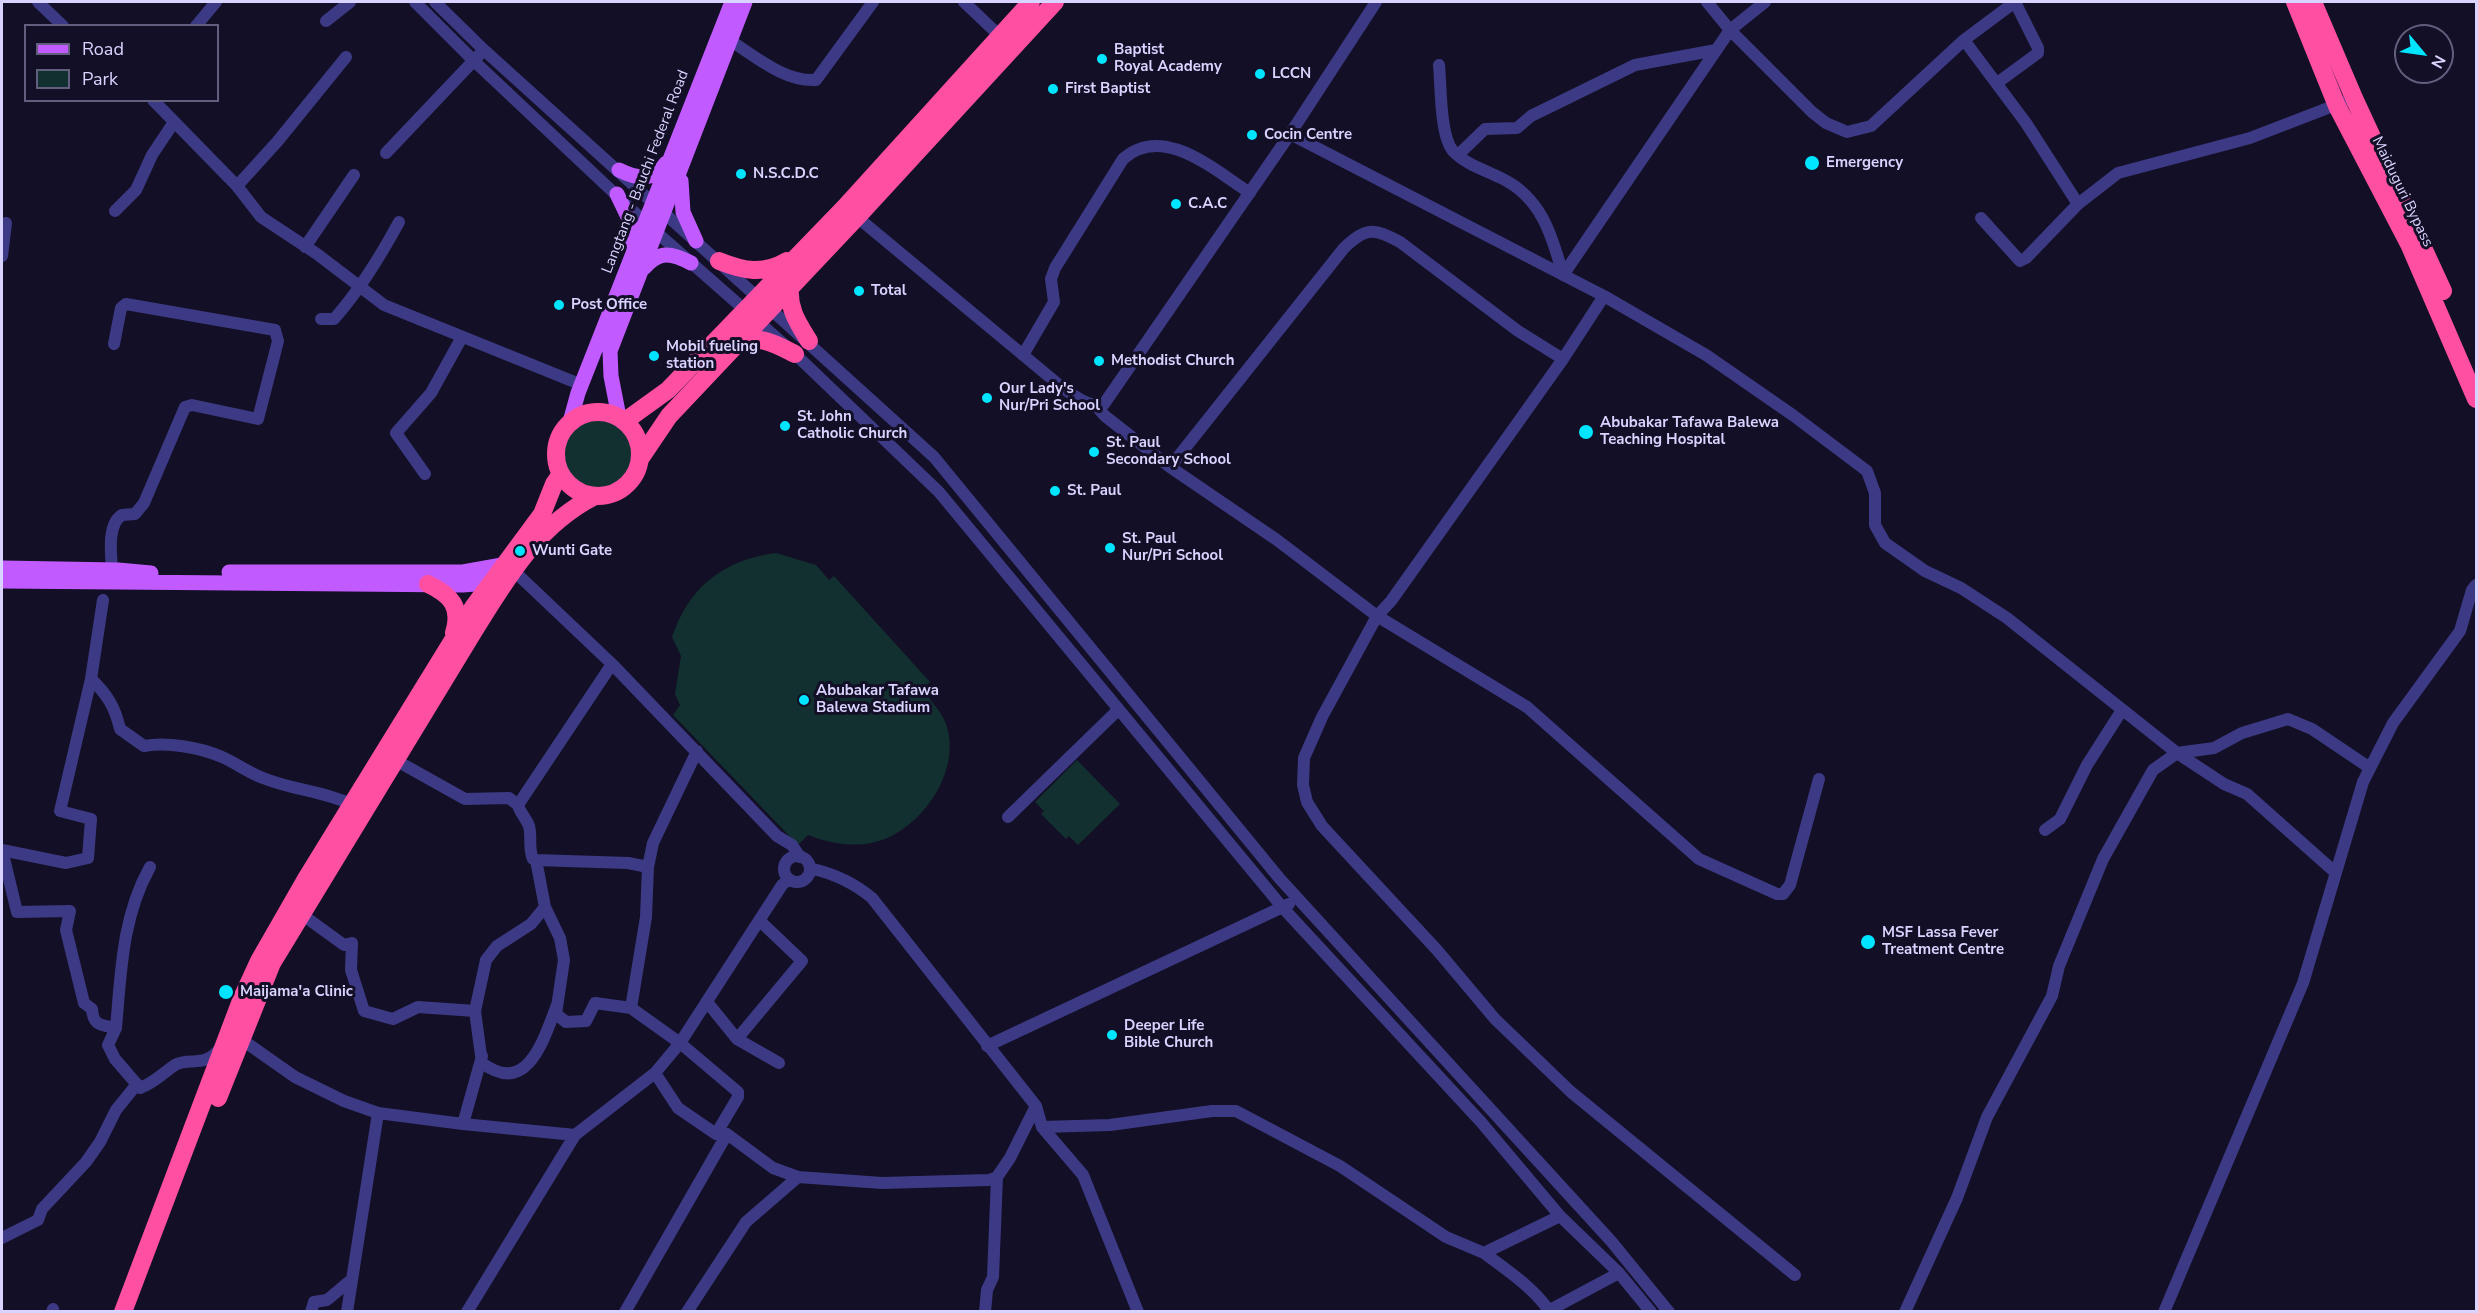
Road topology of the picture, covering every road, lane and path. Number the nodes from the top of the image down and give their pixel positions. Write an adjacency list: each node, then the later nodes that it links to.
1 (38, 2): 19 (street)
2 (216, 2): 20 (street)
3 (350, 2): 18 (street)
4 (415, 2): 28 (street)
5 (435, 2): 25 (street)
6 (732, 2): 36 (main road, Langtang - Bauchi Federal Road)
7 (746, 2): 23 (main road, Langtang - Bauchi Federal Road)
8 (873, 2): 23 (street)
9 (964, 2): 24 (street)
10 (1031, 2): 24 (highway)
11 (1055, 2): 24 (highway)
12 (1376, 2): 35 (street)
13 (1707, 2): 21 (street)
14 (1765, 2): 21 (street)
15 (2015, 2): 22 (street); 30 (street)
16 (2295, 2): 33 (highway, Maiduguri Bypass)
17 (2313, 2): 31 (highway, Maiduguri Bypass)
18 (326, 21)
19 (61, 24)
20 (198, 24)
21 (1730, 30): 22 (street); 26 (street)
22 (1964, 40): 30 (street)
23 (730, 41): 39 (main road, Langtang - Bauchi Federal Road)
24 (1006, 41): 48 (highway); 55 (highway)
25 (484, 50): 28 (street); 40 (street)
26 (1716, 50): 38 (street); 61 (street)
27 (346, 57): 42 (street)
28 (474, 61): 37 (street); 44 (street)
29 (1439, 65): 38 (street)
30 (1996, 83): 45 (street)
31 (2354, 98): 33 (street); 75 (highway, Maiduguri Bypass)
32 (155, 102): 34 (street)
33 (2337, 106): 45 (street); 77 (highway, Maiduguri Bypass)
34 (174, 122): 42 (street); 47 (street)
35 (1290, 134): 43 (street); 61 (street)
36 (674, 150): 40 (main road); 46 (main road, Langtang - Bauchi Federal Road)
37 (386, 153)
38 (1458, 155): 61 (street)
39 (682, 166): 46 (main road, Langtang - Bauchi Federal Road); 53 (main road)
40 (619, 170): 46 (street)
41 (354, 175): 54 (street)
42 (237, 186): 54 (street)
43 (1250, 193): 73 (street); 78 (street)
44 (617, 194): 52 (street); 56 (main road)
45 (2078, 204): 49 (street)
46 (659, 208): 52 (main road, Langtang - Bauchi Federal Road); 53 (street)
47 (115, 211)
48 (857, 217): 63 (highway); 73 (street)
49 (1981, 218)
50 (399, 222): 62 (street)
51 (6, 223): 57 (street)
52 (651, 228): 56 (main road, Langtang - Bauchi Federal Road); 59 (street); 60 (main road, Langtang - Bauchi Federal Road)
53 (696, 241): 58 (street)
54 (305, 247): 62 (street)
55 (799, 254): 58 (highway); 65 (highway)
56 (633, 255): 76 (main road, Langtang - Bauchi Federal Road)
57 (2, 256)
58 (719, 261): 65 (street)
59 (691, 263): 60 (main road); 66 (street)
60 (642, 270): 79 (main road, Langtang - Bauchi Federal Road)
61 (1563, 275): 64 (street)
62 (359, 286): 67 (street); 68 (street)
63 (790, 287): 65 (highway); 69 (highway)
64 (1604, 296): 74 (street); 98 (street)
65 (764, 301): 66 (highway); 69 (street)
66 (751, 316): 71 (highway); 72 (street); 79 (highway)
67 (321, 319)
68 (462, 337): 76 (street); 83 (street)
69 (809, 342): 116 (street)
70 (114, 344): 87 (street)
71 (733, 348): 72 (highway); 81 (highway)
72 (795, 354): 97 (street)
73 (1023, 355): 78 (street)
74 (1563, 359): 82 (street); 93 (street)
75 (2476, 366)
76 (582, 385): 80 (main road, Langtang - Bauchi Federal Road)
77 (2476, 399)
78 (1096, 406): 82 (street)
79 (622, 419): 80 (highway); 81 (highway)
80 (570, 422): 84 (highway)
81 (640, 459): 85 (highway)
82 (1170, 467): 93 (street)
83 (425, 474)
84 (561, 474): 85 (highway); 88 (highway)
85 (595, 496): 88 (highway)
86 (2, 568): 87 (main road)
87 (112, 570): 88 (main road)
88 (502, 575): 90 (main road); 94 (highway); 95 (street); 101 (highway)
89 (2, 581): 90 (main road)
90 (428, 584): 94 (highway)
91 (2476, 585): 102 (street)
92 (103, 600): 96 (street)
93 (1377, 616): 103 (street); 146 (street)
94 (450, 647): 104 (highway)
95 (612, 664): 99 (street); 105 (street)
96 (91, 679): 104 (street); 125 (street)
97 (1118, 710): 106 (street); 118 (street)
98 (2122, 710): 100 (street); 107 (street)
99 (697, 751): 108 (street); 113 (street)
100 (2177, 753): 102 (street); 114 (street); 160 (street)
101 (397, 761): 105 (street); 119 (highway)
102 (2370, 768): 114 (street)
103 (1819, 779)
104 (353, 805): 126 (highway)
105 (518, 805): 110 (street)
106 (1008, 817)
107 (2045, 830)
108 (777, 836): 109 (street); 111 (street)
109 (800, 857): 111 (street); 115 (street)
110 (536, 860): 113 (street); 117 (street)
111 (786, 863): 115 (street)
112 (150, 867): 125 (street)
113 (648, 867): 123 (street)
114 (2336, 873): 161 (street)
115 (802, 876): 120 (street); 129 (street)
116 (1298, 899): 118 (street); 159 (street)
117 (545, 907): 121 (street); 124 (street)
118 (1283, 908): 129 (street); 142 (street)
119 (300, 914): 124 (street); 126 (highway)
120 (760, 921): 122 (street); 127 (street)
121 (560, 998): 123 (street); 130 (street)
122 (707, 1002): 127 (street); 128 (street)
123 (631, 1008): 128 (street)
124 (475, 1011): 130 (street)
125 (116, 1028): 133 (street)
126 (234, 1038): 133 (street); 135 (street); 149 (highway); 150 (highway)
127 (737, 1039): 131 (street)
128 (680, 1043): 132 (street); 138 (street)
129 (987, 1046): 134 (street)
130 (483, 1052): 136 (street)
131 (779, 1063)
132 (655, 1073): 138 (street); 139 (street)
133 (137, 1084): 143 (street)
134 (1036, 1106): 137 (street); 141 (street)
135 (378, 1113): 136 (street); 147 (street)
136 (462, 1124): 139 (street)
137 (1042, 1127): 144 (street); 157 (street)
138 (721, 1134): 140 (street); 154 (street)
139 (575, 1135): 153 (street)
140 (798, 1177): 141 (street); 155 (street)
141 (997, 1177): 156 (street)
142 (1560, 1216): 144 (street); 145 (street)
143 (2, 1238)
144 (1484, 1253): 148 (street)
145 (1619, 1273): 148 (street); 158 (street)
146 (1795, 1275)
147 (351, 1280): 151 (street); 152 (street)
148 (1547, 1310)
149 (123, 1311)
150 (134, 1311)
151 (311, 1311)
152 (347, 1311)
153 (467, 1311)
154 (625, 1311)
155 (687, 1311)
156 (985, 1311)
157 (1137, 1311)
158 (1651, 1311)
159 (1670, 1311)
160 (1905, 1311)
161 (2164, 1311)

